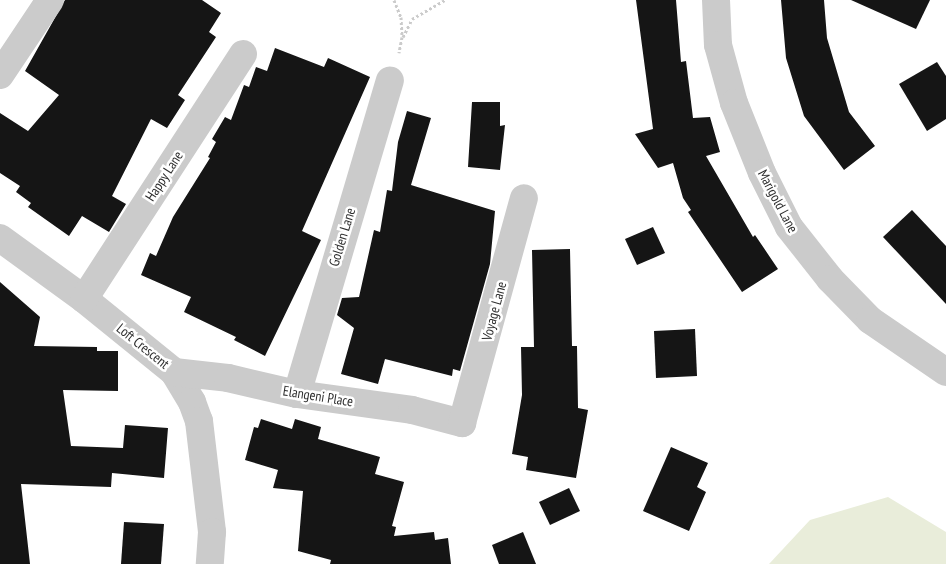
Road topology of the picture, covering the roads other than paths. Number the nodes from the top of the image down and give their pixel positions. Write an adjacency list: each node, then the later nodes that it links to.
1 (50, 0): 4 (street)
2 (716, 0): 10 (street, Marigold Lane)
3 (243, 54): 8 (street, Happy Lane)
4 (0, 75)
5 (390, 81): 11 (street, Golden Lane)
6 (524, 198): 12 (street, Voyage Lane)
7 (0, 238): 8 (street, Loft Crescent)
8 (84, 299): 9 (street, Loft Crescent)
9 (174, 372): 11 (street, Elangeni Place); 13 (street, Loft Crescent)
10 (946, 372)
11 (297, 394): 12 (street, Elangeni Place)
12 (462, 423)
13 (210, 564)

